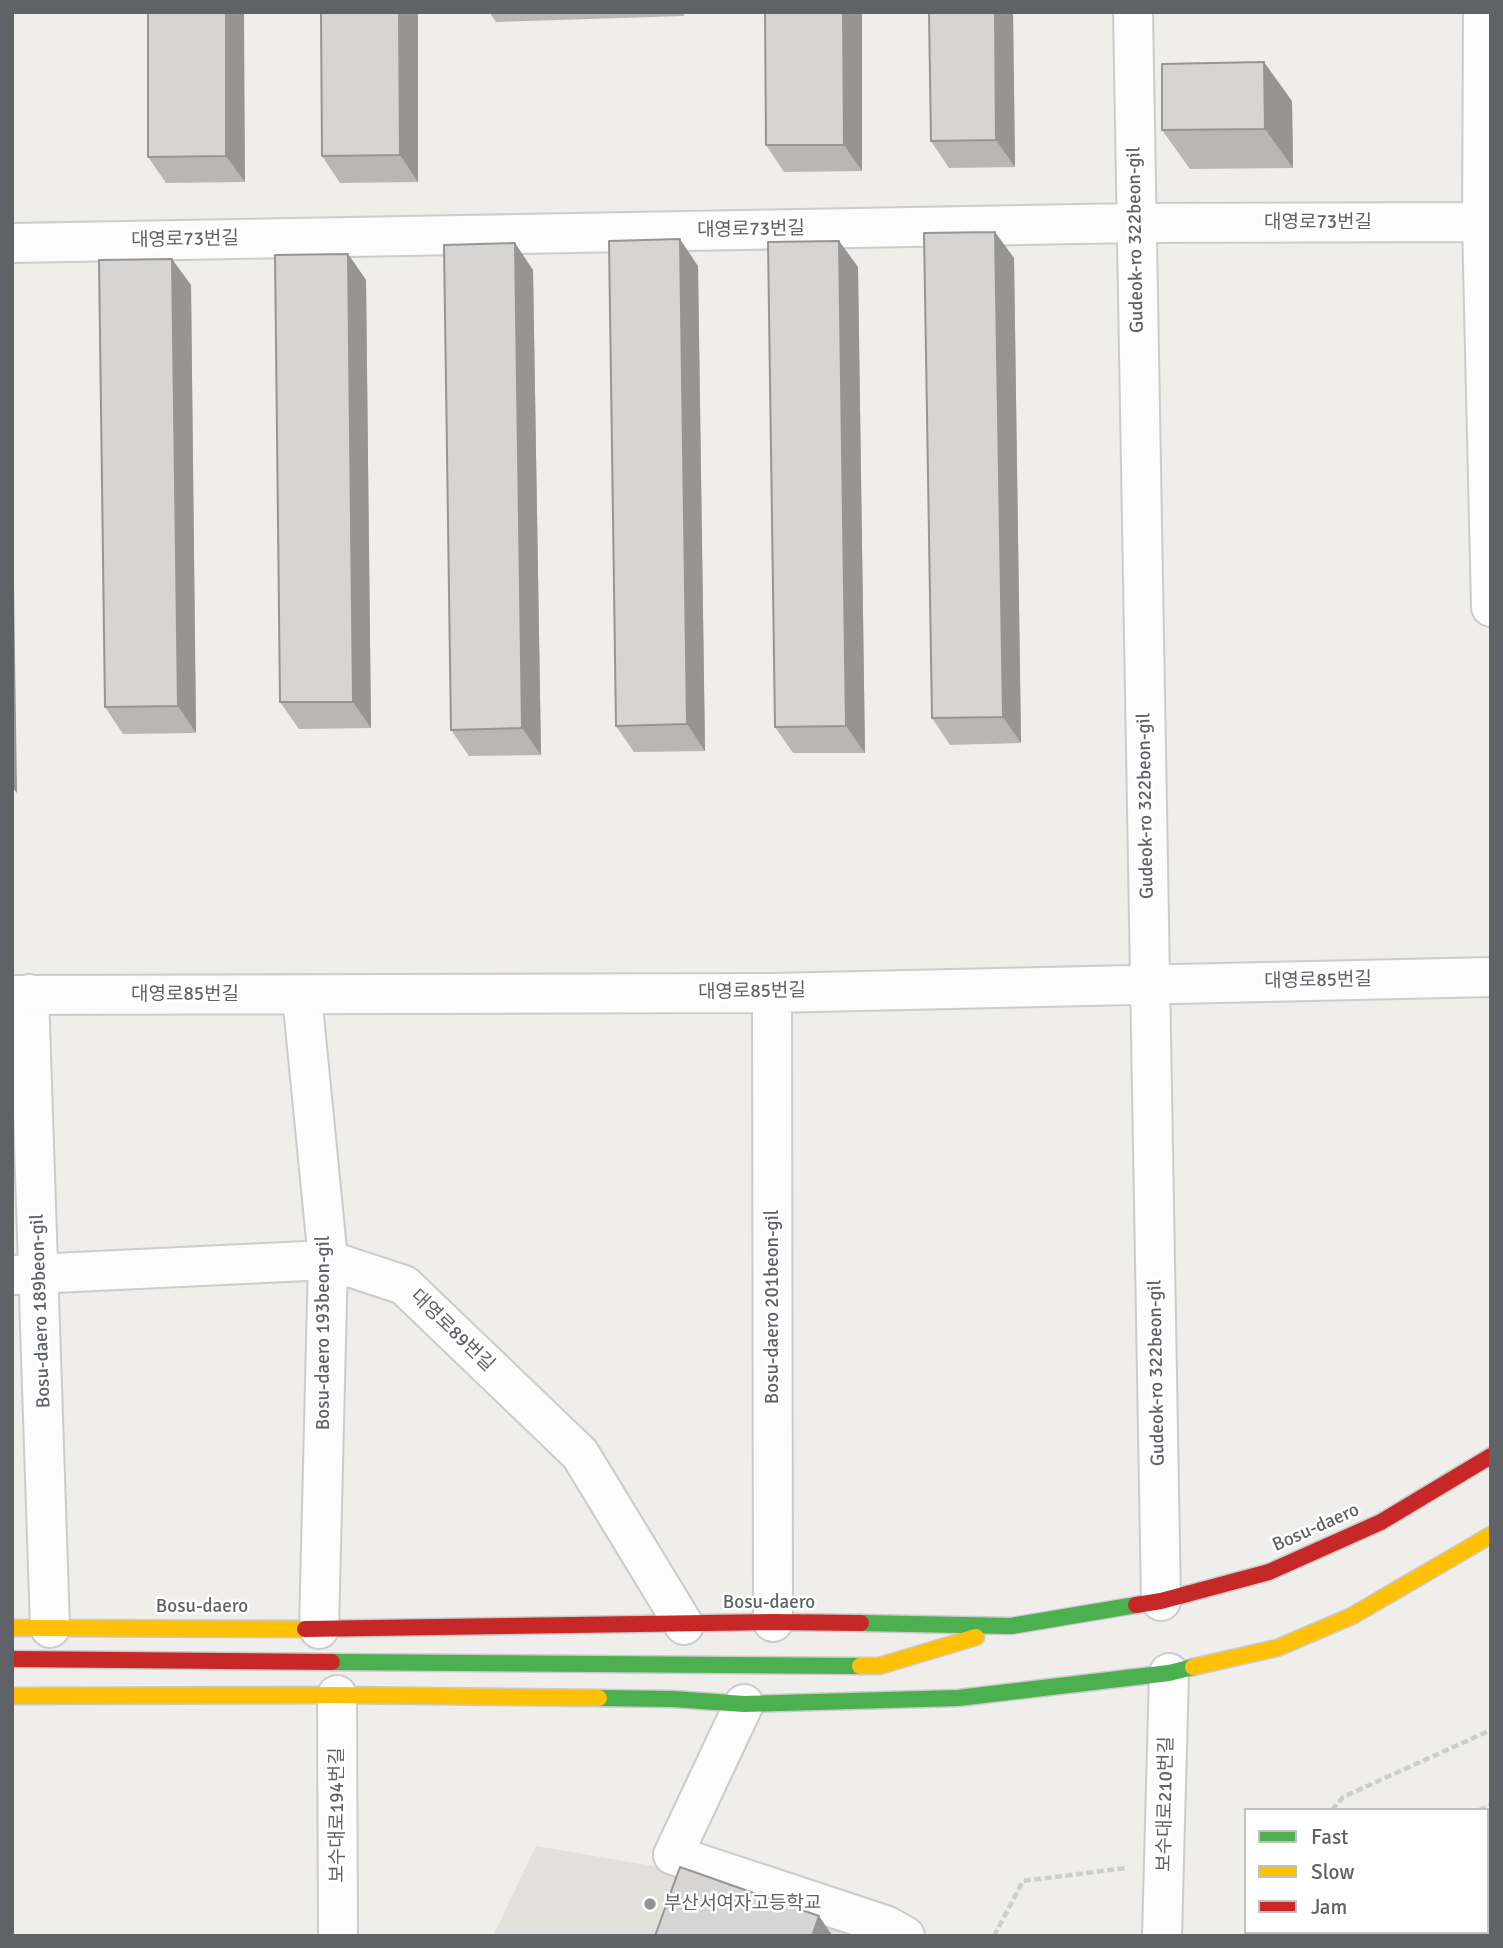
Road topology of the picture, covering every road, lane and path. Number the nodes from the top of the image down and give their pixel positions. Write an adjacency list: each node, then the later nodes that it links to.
1 (1133, 12): 4 (street, Gudeok-ro 322beon-gil)
2 (1483, 12): 3 (street)
3 (1487, 222): 4 (street, 대영로73번길); 6 (street)
4 (1135, 223): 5 (street, 대영로73번길); 8 (street, Gudeok-ro 322beon-gil)
5 (12, 243)
6 (1491, 607)
7 (1491, 977): 8 (street, 대영로85번길)
8 (1150, 984): 9 (street, 대영로85번길); 16 (street, Gudeok-ro 322beon-gil)
9 (772, 993): 11 (street, 대영로85번길); 17 (street, Bosu-daero 201beon-gil)
10 (21, 995): 11 (street, 대영로85번길); 13 (street, Bosu-daero 189beon-gil)
11 (302, 996): 12 (street, Bosu-daero 193beon-gil)
12 (328, 1260): 13 (street, 대영로89번길); 18 (street, 대영로89번길); 22 (street, Bosu-daero 193beon-gil)
13 (26, 1273): 21 (street, Bosu-daero 189beon-gil)
14 (1491, 1456): 16 (main road, Bosu-daero)
15 (1491, 1535): 24 (main road)
16 (1161, 1601): 19 (main road, Bosu-daero)
17 (774, 1622): 18 (main road, Bosu-daero); 19 (main road, Bosu-daero)
18 (684, 1625): 22 (main road, Bosu-daero)
19 (1012, 1626): 23 (main road)
20 (12, 1628): 21 (main road, Bosu-daero)
21 (50, 1628): 22 (main road, Bosu-daero)
22 (319, 1629)
23 (12, 1659)
24 (1169, 1673): 27 (main road); 30 (street, 보수대로210번길)
25 (337, 1695): 26 (main road); 27 (main road); 31 (street, 보수대로194번길)
26 (12, 1696)
27 (744, 1704): 32 (street)
28 (1491, 1730): 29 (path)
29 (1334, 1808)
30 (1165, 1863): 33 (path); 34 (street, 보수대로210번길)
31 (338, 1936)
32 (905, 1936)
33 (994, 1936)
34 (1162, 1936)

